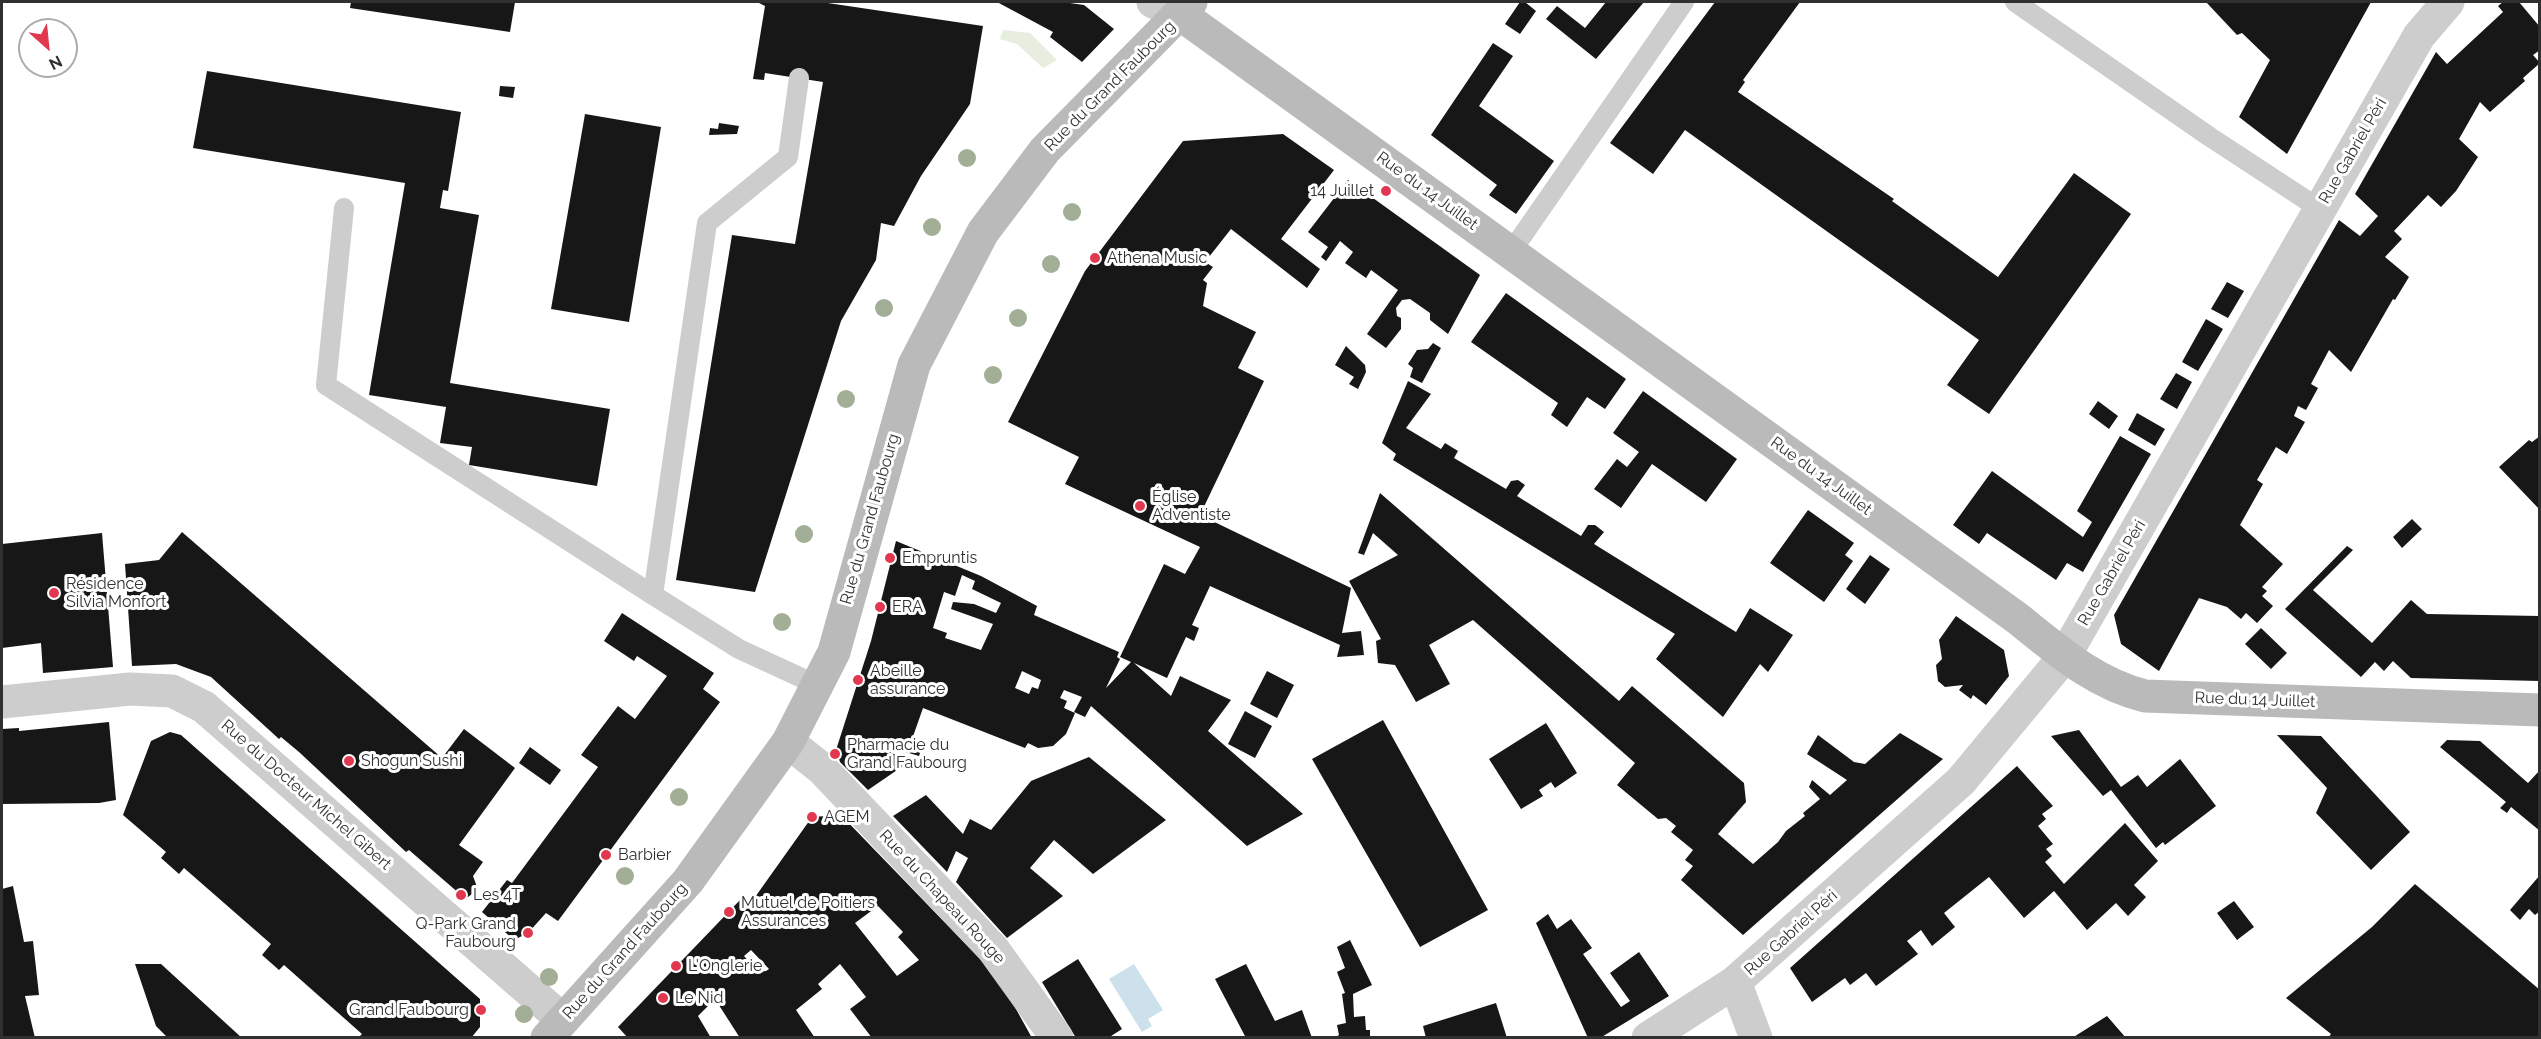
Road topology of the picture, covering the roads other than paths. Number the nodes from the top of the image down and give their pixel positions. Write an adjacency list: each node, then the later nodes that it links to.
1 (1684, 2): 8 (lane)
2 (2015, 2): 7 (lane)
3 (2448, 2): 7 (street, Rue Gabriel Péri)
4 (1175, 6): 8 (main road, Rue du 14 Juillet); 11 (main road, Rue du Grand Faubourg)
5 (799, 78): 9 (lane)
6 (344, 207): 9 (lane)
7 (2320, 209): 10 (street, Rue Gabriel Péri)
8 (1511, 252): 10 (main road, Rue du 14 Juillet)
9 (652, 595): 11 (lane)
10 (2064, 657): 13 (main road, Rue du 14 Juillet); 15 (street, Rue Gabriel Péri)
11 (817, 685): 14 (main road, Rue du Grand Faubourg)
12 (2, 702): 16 (street, Rue du Docteur Michel Gibert)
13 (2540, 710)
14 (788, 742): 16 (main road, Rue du Grand Faubourg); 17 (street, Rue du Chapeau Rouge)
15 (1735, 982): 18 (street, Rue Gabriel Péri); 19 (street)
16 (555, 1029)
17 (1057, 1038)
18 (1648, 1038)
19 (1756, 1038)

